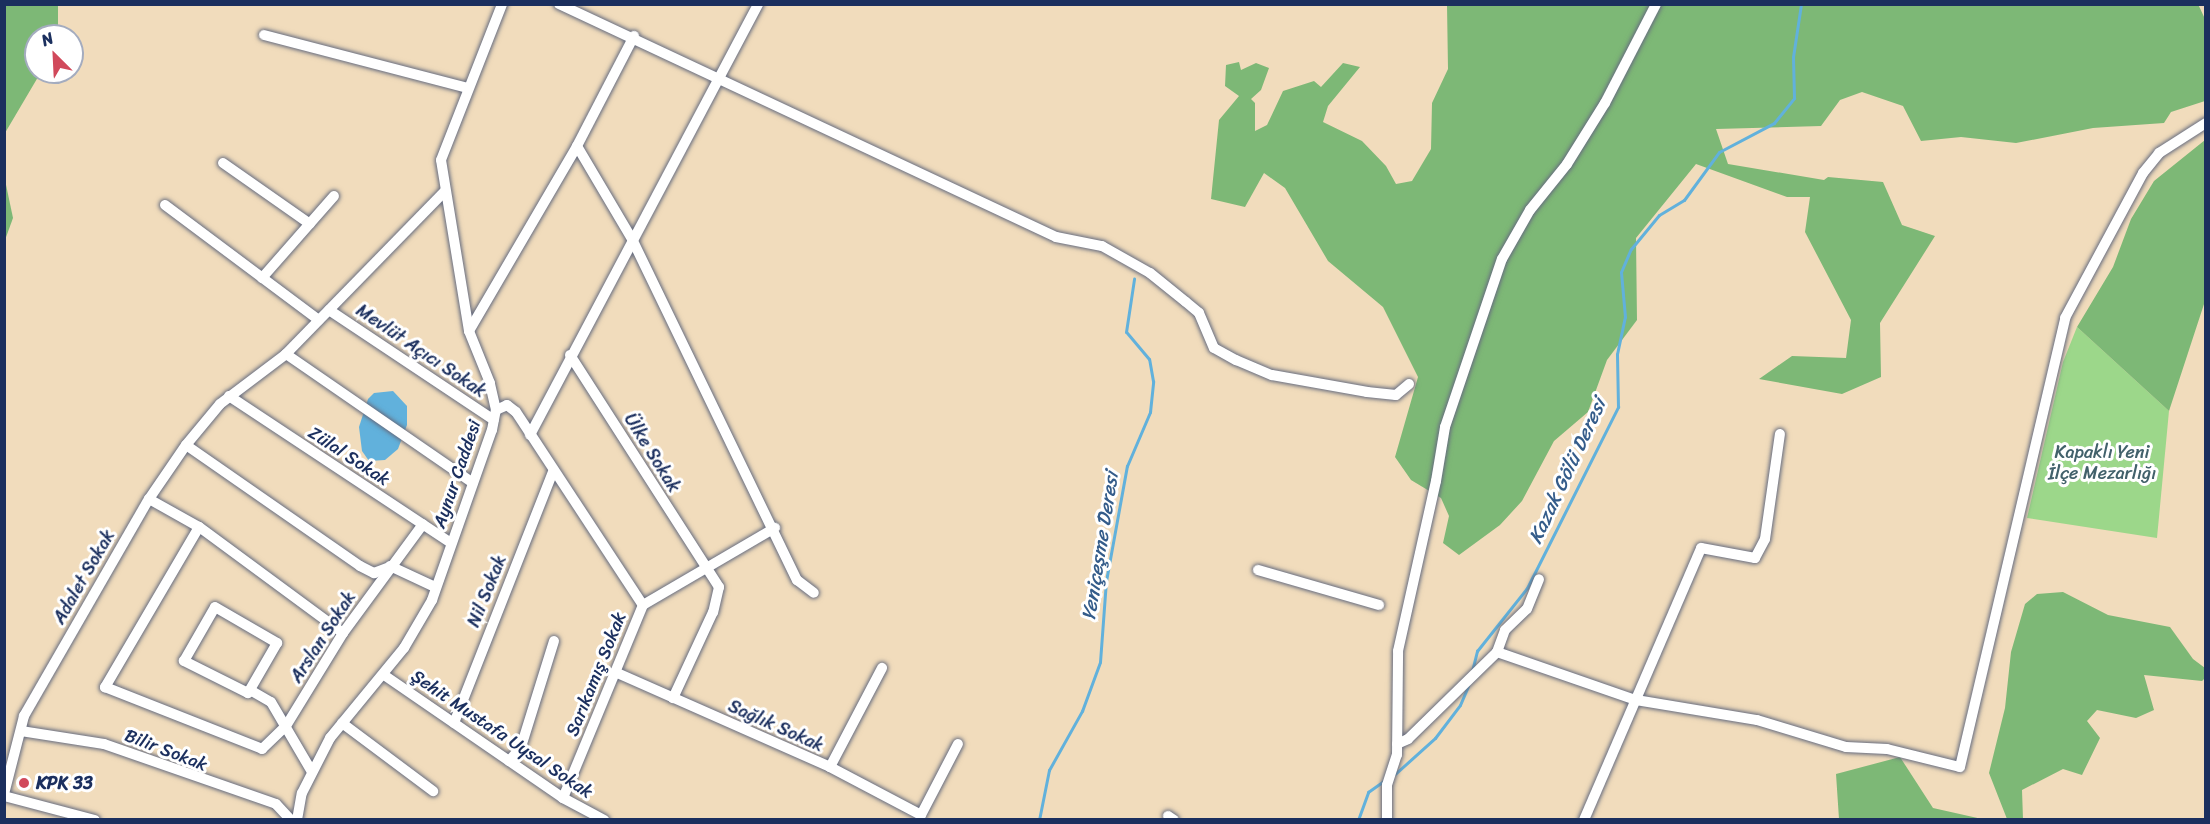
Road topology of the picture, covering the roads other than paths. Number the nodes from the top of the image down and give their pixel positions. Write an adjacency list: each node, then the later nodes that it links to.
1 (502, 4): 8 (street, Aynur Caddesi)
2 (559, 4): 6 (street)
3 (758, 4): 7 (street)
4 (1656, 4): 58 (street)
5 (264, 35): 8 (street)
6 (634, 36): 7 (street); 10 (street)
7 (717, 77): 16 (street); 23 (street)
8 (468, 88): 12 (street, Aynur Caddesi)
9 (2205, 123): 52 (street)
10 (577, 146): 16 (street); 20 (street)
11 (223, 163): 15 (street)
12 (445, 191): 18 (street, Adalet Sokak); 20 (street, Aynur Caddesi)
13 (334, 196): 15 (street)
14 (165, 205): 17 (street)
15 (310, 224): 17 (street)
16 (632, 239): 22 (street); 34 (street)
17 (262, 278): 19 (street)
18 (329, 310): 19 (street, Adalet Sokak); 25 (street, Mevlüt Açıcı Sokak)
19 (319, 320): 21 (street, Adalet Sokak)
20 (469, 331): 25 (street, Aynur Caddesi)
21 (286, 354): 24 (street, Adalet Sokak); 30 (street)
22 (570, 356): 27 (street); 37 (street, Ülke Sokak)
23 (1409, 384)
24 (229, 396): 28 (street, Adalet Sokak); 32 (street, Zülal Sokak)
25 (495, 415): 27 (street, Mevlüt Açıcı Sokak); 30 (street, Aynur Caddesi)
26 (1780, 434): 52 (street)
27 (530, 435): 29 (street)
28 (186, 445): 31 (street, Adalet Sokak); 36 (street)
29 (553, 472): 42 (street); 54 (street, Nil Sokak)
30 (473, 483): 35 (street, Aynur Caddesi)
31 (149, 499): 33 (street); 56 (street, Adalet Sokak)
32 (423, 524): 35 (street, Zülal Sokak); 36 (street, Arslan Sokak)
33 (199, 527): 44 (street); 55 (street, Arslan Sokak)
34 (775, 528): 37 (street, Sarıkamış Sokak); 41 (street)
35 (451, 543): 40 (street, Aynur Caddesi)
36 (390, 567): 40 (street); 44 (street, Arslan Sokak)
37 (706, 568): 42 (street, Sarıkamış Sokak); 51 (street, Ülke Sokak)
38 (1258, 570): 43 (street)
39 (1539, 579): 46 (street)
40 (435, 587): 49 (street, Aynur Caddesi)
41 (814, 593)
42 (643, 604): 48 (street, Sarıkamış Sokak)
43 (1379, 604)
44 (343, 633): 55 (street, Arslan Sokak)
45 (554, 641): 59 (street)
46 (1497, 652): 52 (street); 58 (street)
47 (882, 668): 60 (street)
48 (615, 672): 51 (street, Sağlık Sokak); 64 (street, Sarıkamış Sokak)
49 (384, 675): 53 (street, Aynur Caddesi); 54 (street, Şehit Mustafa Uysal Sokak)
50 (250, 690): 50 (street); 55 (street)
51 (673, 698): 60 (street, Sağlık Sokak)
52 (1636, 700): 70 (street)
53 (342, 723): 61 (street, Aynur Caddesi); 62 (street)
54 (454, 723): 59 (street, Şehit Mustafa Uysal Sokak)
55 (286, 726): 61 (street)
56 (21, 731): 63 (street, Adalet Sokak); 66 (street, Bilir Sokak)
57 (958, 744): 60 (street, Sağlık Sokak)
58 (1397, 744): 69 (street)
59 (509, 761): 64 (street, Şehit Mustafa Uysal Sokak)
60 (830, 767)
61 (312, 772): 67 (street, Aynur Caddesi)
62 (433, 791)
63 (4, 795): 65 (street)
64 (562, 798): 68 (street, Şehit Mustafa Uysal Sokak)
65 (95, 819)
66 (291, 819)
67 (297, 819)
68 (604, 819)
69 (1387, 819)
70 (1584, 819)

